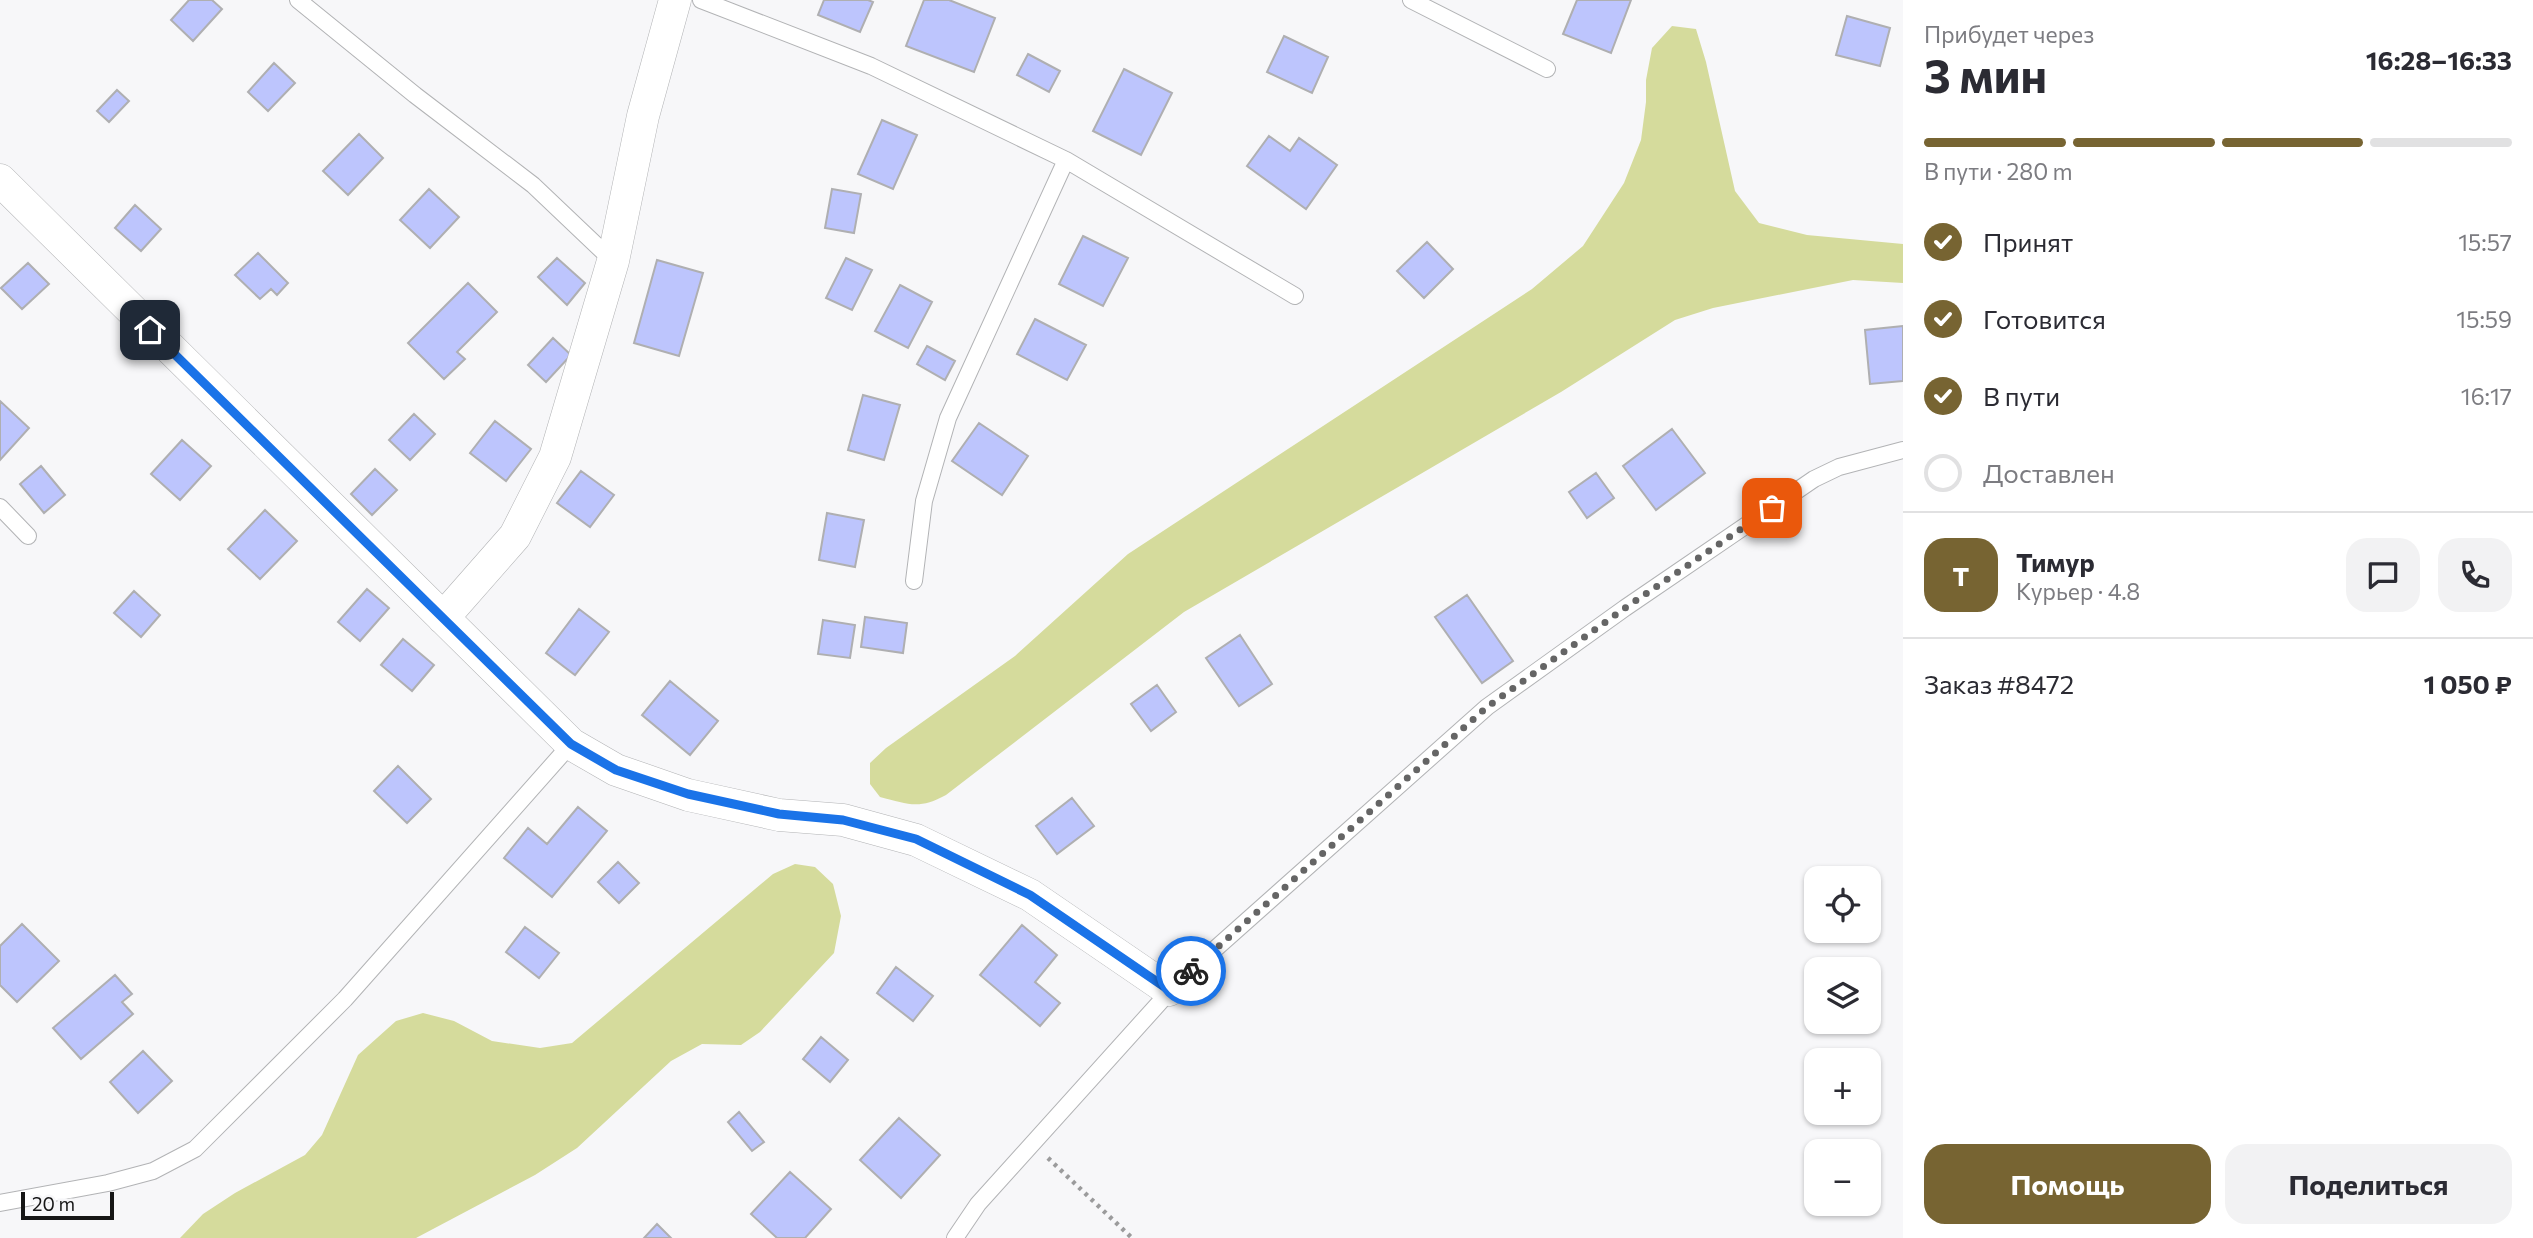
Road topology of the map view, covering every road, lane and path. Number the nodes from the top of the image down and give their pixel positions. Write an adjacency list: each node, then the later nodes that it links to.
1 (298, 0): 8 (lane)
2 (675, 0): 8 (street)
3 (701, 0): 6 (lane)
4 (1411, 0): 5 (lane)
5 (1546, 69)
6 (1066, 160): 9 (lane); 13 (lane)
7 (0, 180): 14 (street)
8 (613, 261): 14 (street)
9 (1295, 296)
10 (1903, 450): 16 (lane)
11 (0, 507): 12 (lane)
12 (28, 536)
13 (914, 582)
14 (443, 618): 15 (street)
15 (571, 744): 16 (street); 18 (lane)
16 (1169, 990): 17 (lane)
17 (1032, 1143): 19 (lane); 20 (path)
18 (0, 1203)
19 (956, 1238)
20 (1132, 1238)

